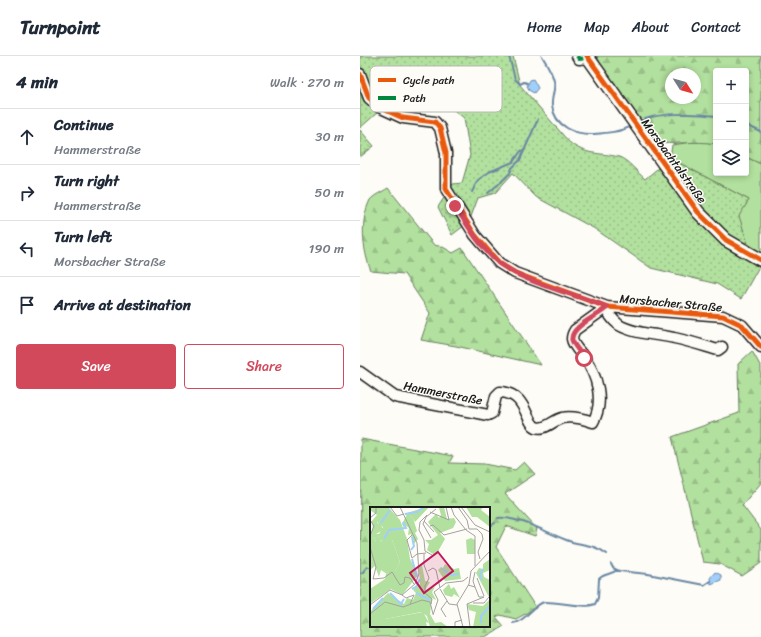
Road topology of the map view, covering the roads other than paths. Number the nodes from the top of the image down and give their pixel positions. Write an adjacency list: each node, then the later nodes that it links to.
1 (584, 57): 5 (main road, Morsbachtalstraße)
2 (360, 74): 3 (street, Morsbacher Straße)
3 (370, 99)
4 (390, 112): 6 (street, Morsbacher Straße)
5 (761, 260)
6 (607, 307): 7 (street, Morsbacher Straße); 8 (street, Morsbacher Straße); 9 (street, Hammerstraße)
7 (722, 347)
8 (761, 347)
9 (360, 372)

